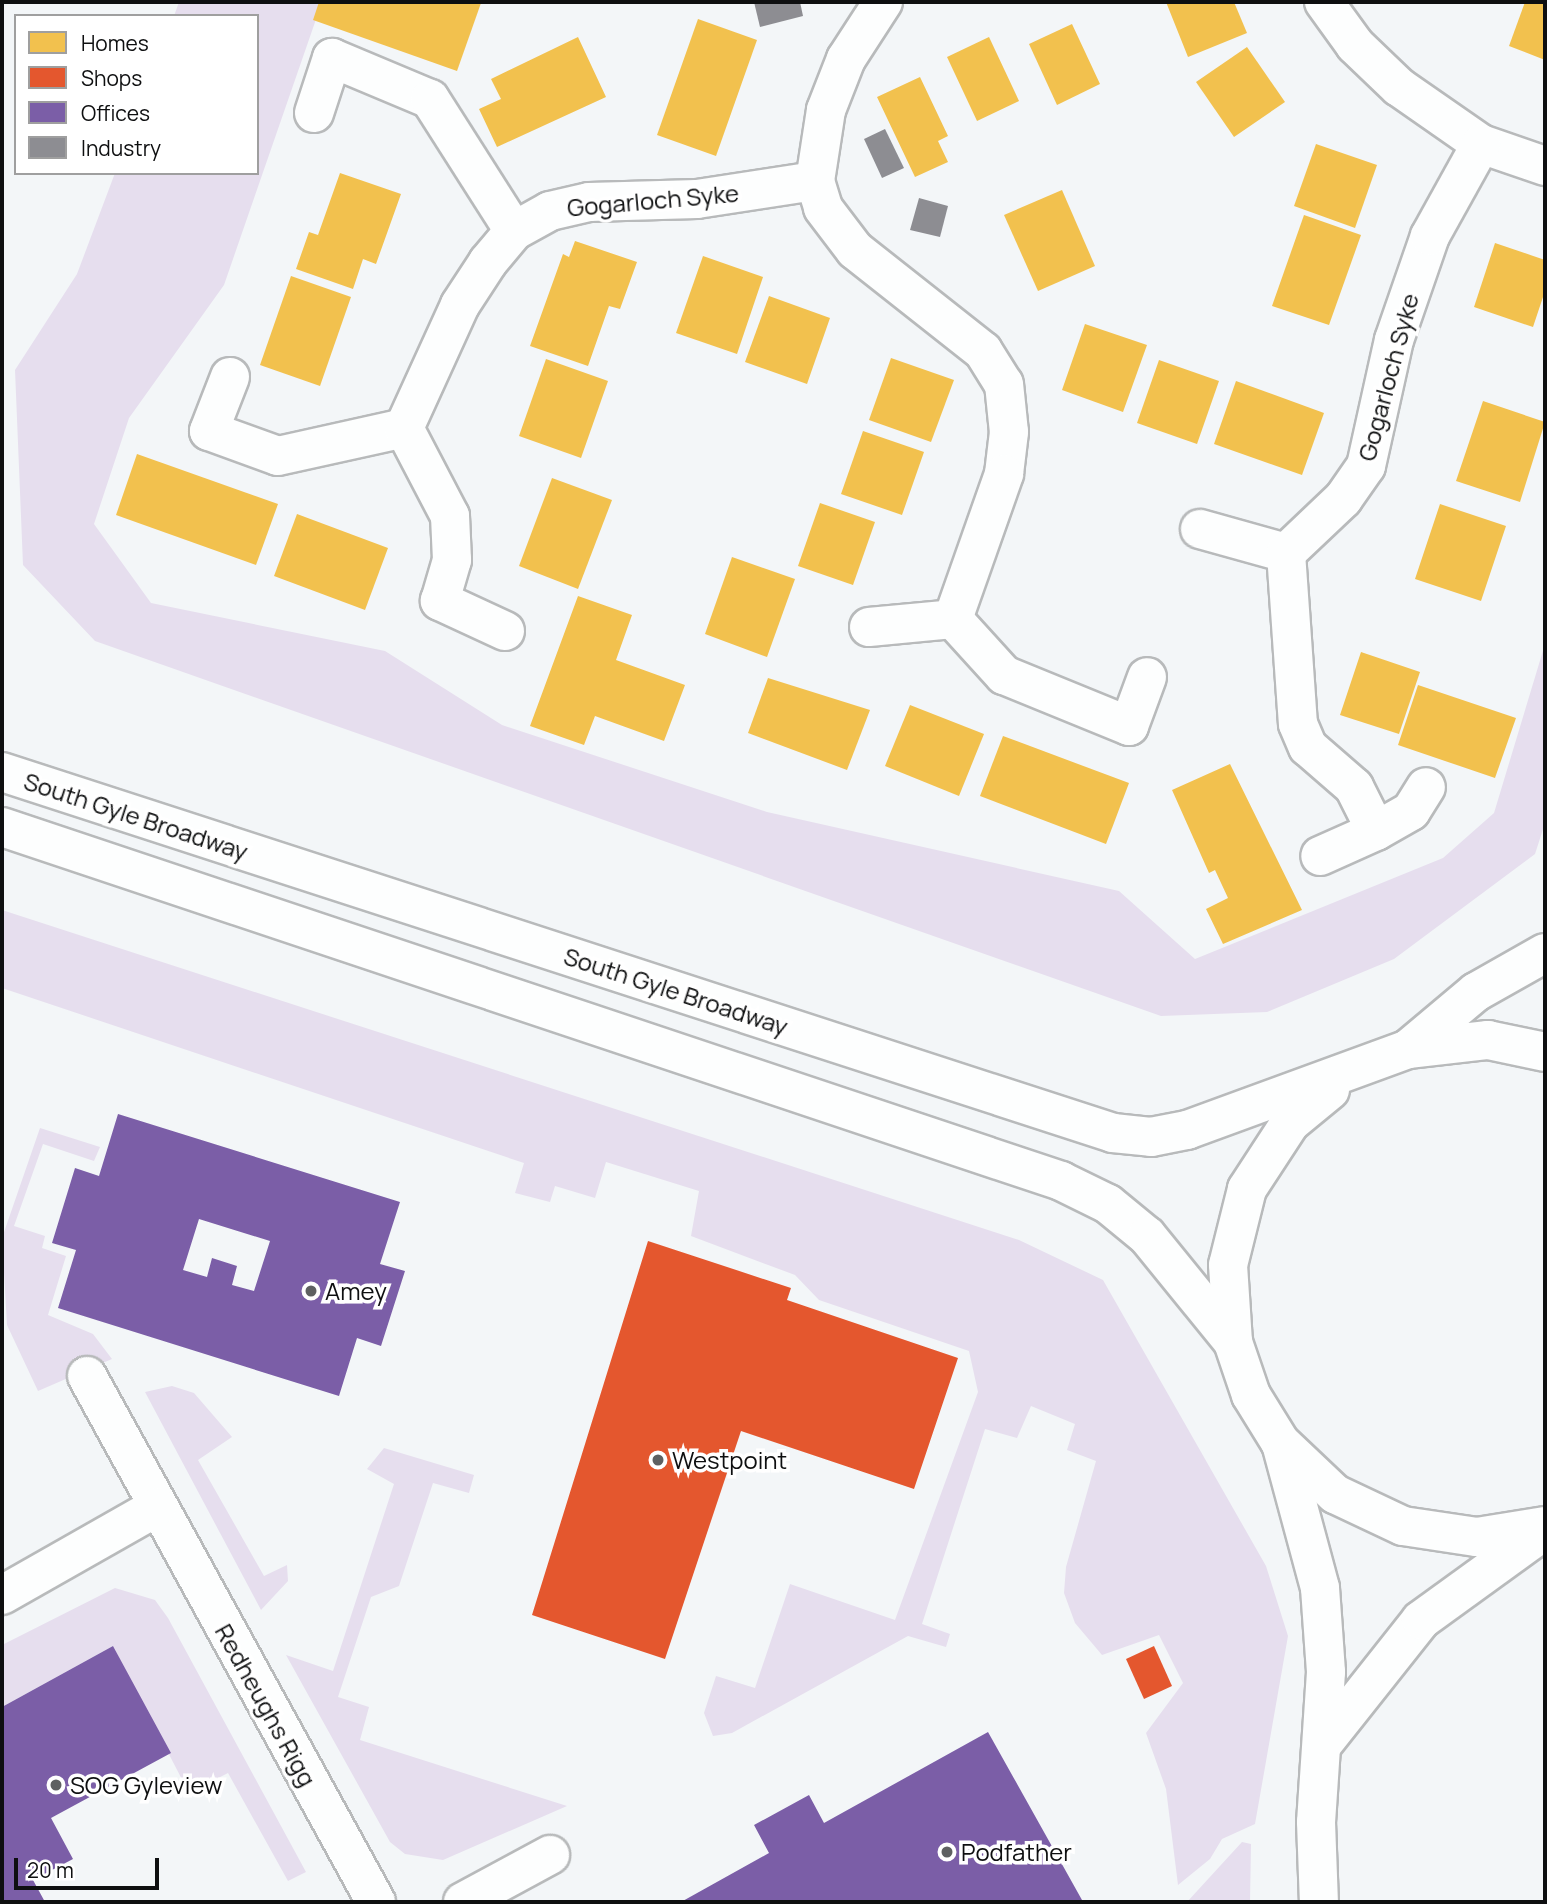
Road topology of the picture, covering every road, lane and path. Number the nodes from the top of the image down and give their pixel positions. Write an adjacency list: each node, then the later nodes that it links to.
1 (883, 2): 6 (street)
2 (1324, 2): 4 (street)
3 (314, 113): 7 (street)
4 (1481, 144): 5 (street); 11 (street, Gogarloch Syke)
5 (1545, 166)
6 (815, 181): 7 (street, Gogarloch Syke); 12 (street)
7 (514, 231): 9 (street, Gogarloch Syke)
8 (230, 377): 9 (street)
9 (404, 428): 14 (street)
10 (1200, 529): 11 (street)
11 (1286, 553): 19 (street)
12 (953, 619): 13 (street); 15 (street)
13 (869, 627)
14 (505, 631)
15 (1147, 677)
16 (2, 772): 24 (street, South Gyle Broadway)
17 (1426, 787): 19 (street)
18 (2, 827): 25 (street, South Gyle Broadway)
19 (1376, 831): 20 (street)
20 (1320, 856)
21 (1545, 953): 22 (street)
22 (1408, 1049): 23 (street, South Gyle Broadway); 24 (street, South Gyle Broadway)
23 (1545, 1052)
24 (1350, 1073): 25 (street, South Gyle Broadway)
25 (1233, 1342): 27 (street, South Gyle Broadway)
26 (87, 1376): 28 (street, Redheughs Rigg)
27 (1280, 1442): 29 (street, South Gyle Broadway); 31 (street)
28 (157, 1507): 30 (street); 33 (street, Redheughs Rigg)
29 (1545, 1528): 31 (street)
30 (2, 1595)
31 (1322, 1745): 35 (street)
32 (550, 1854): 34 (street)
33 (376, 1902)
34 (463, 1902)
35 (1319, 1902)

